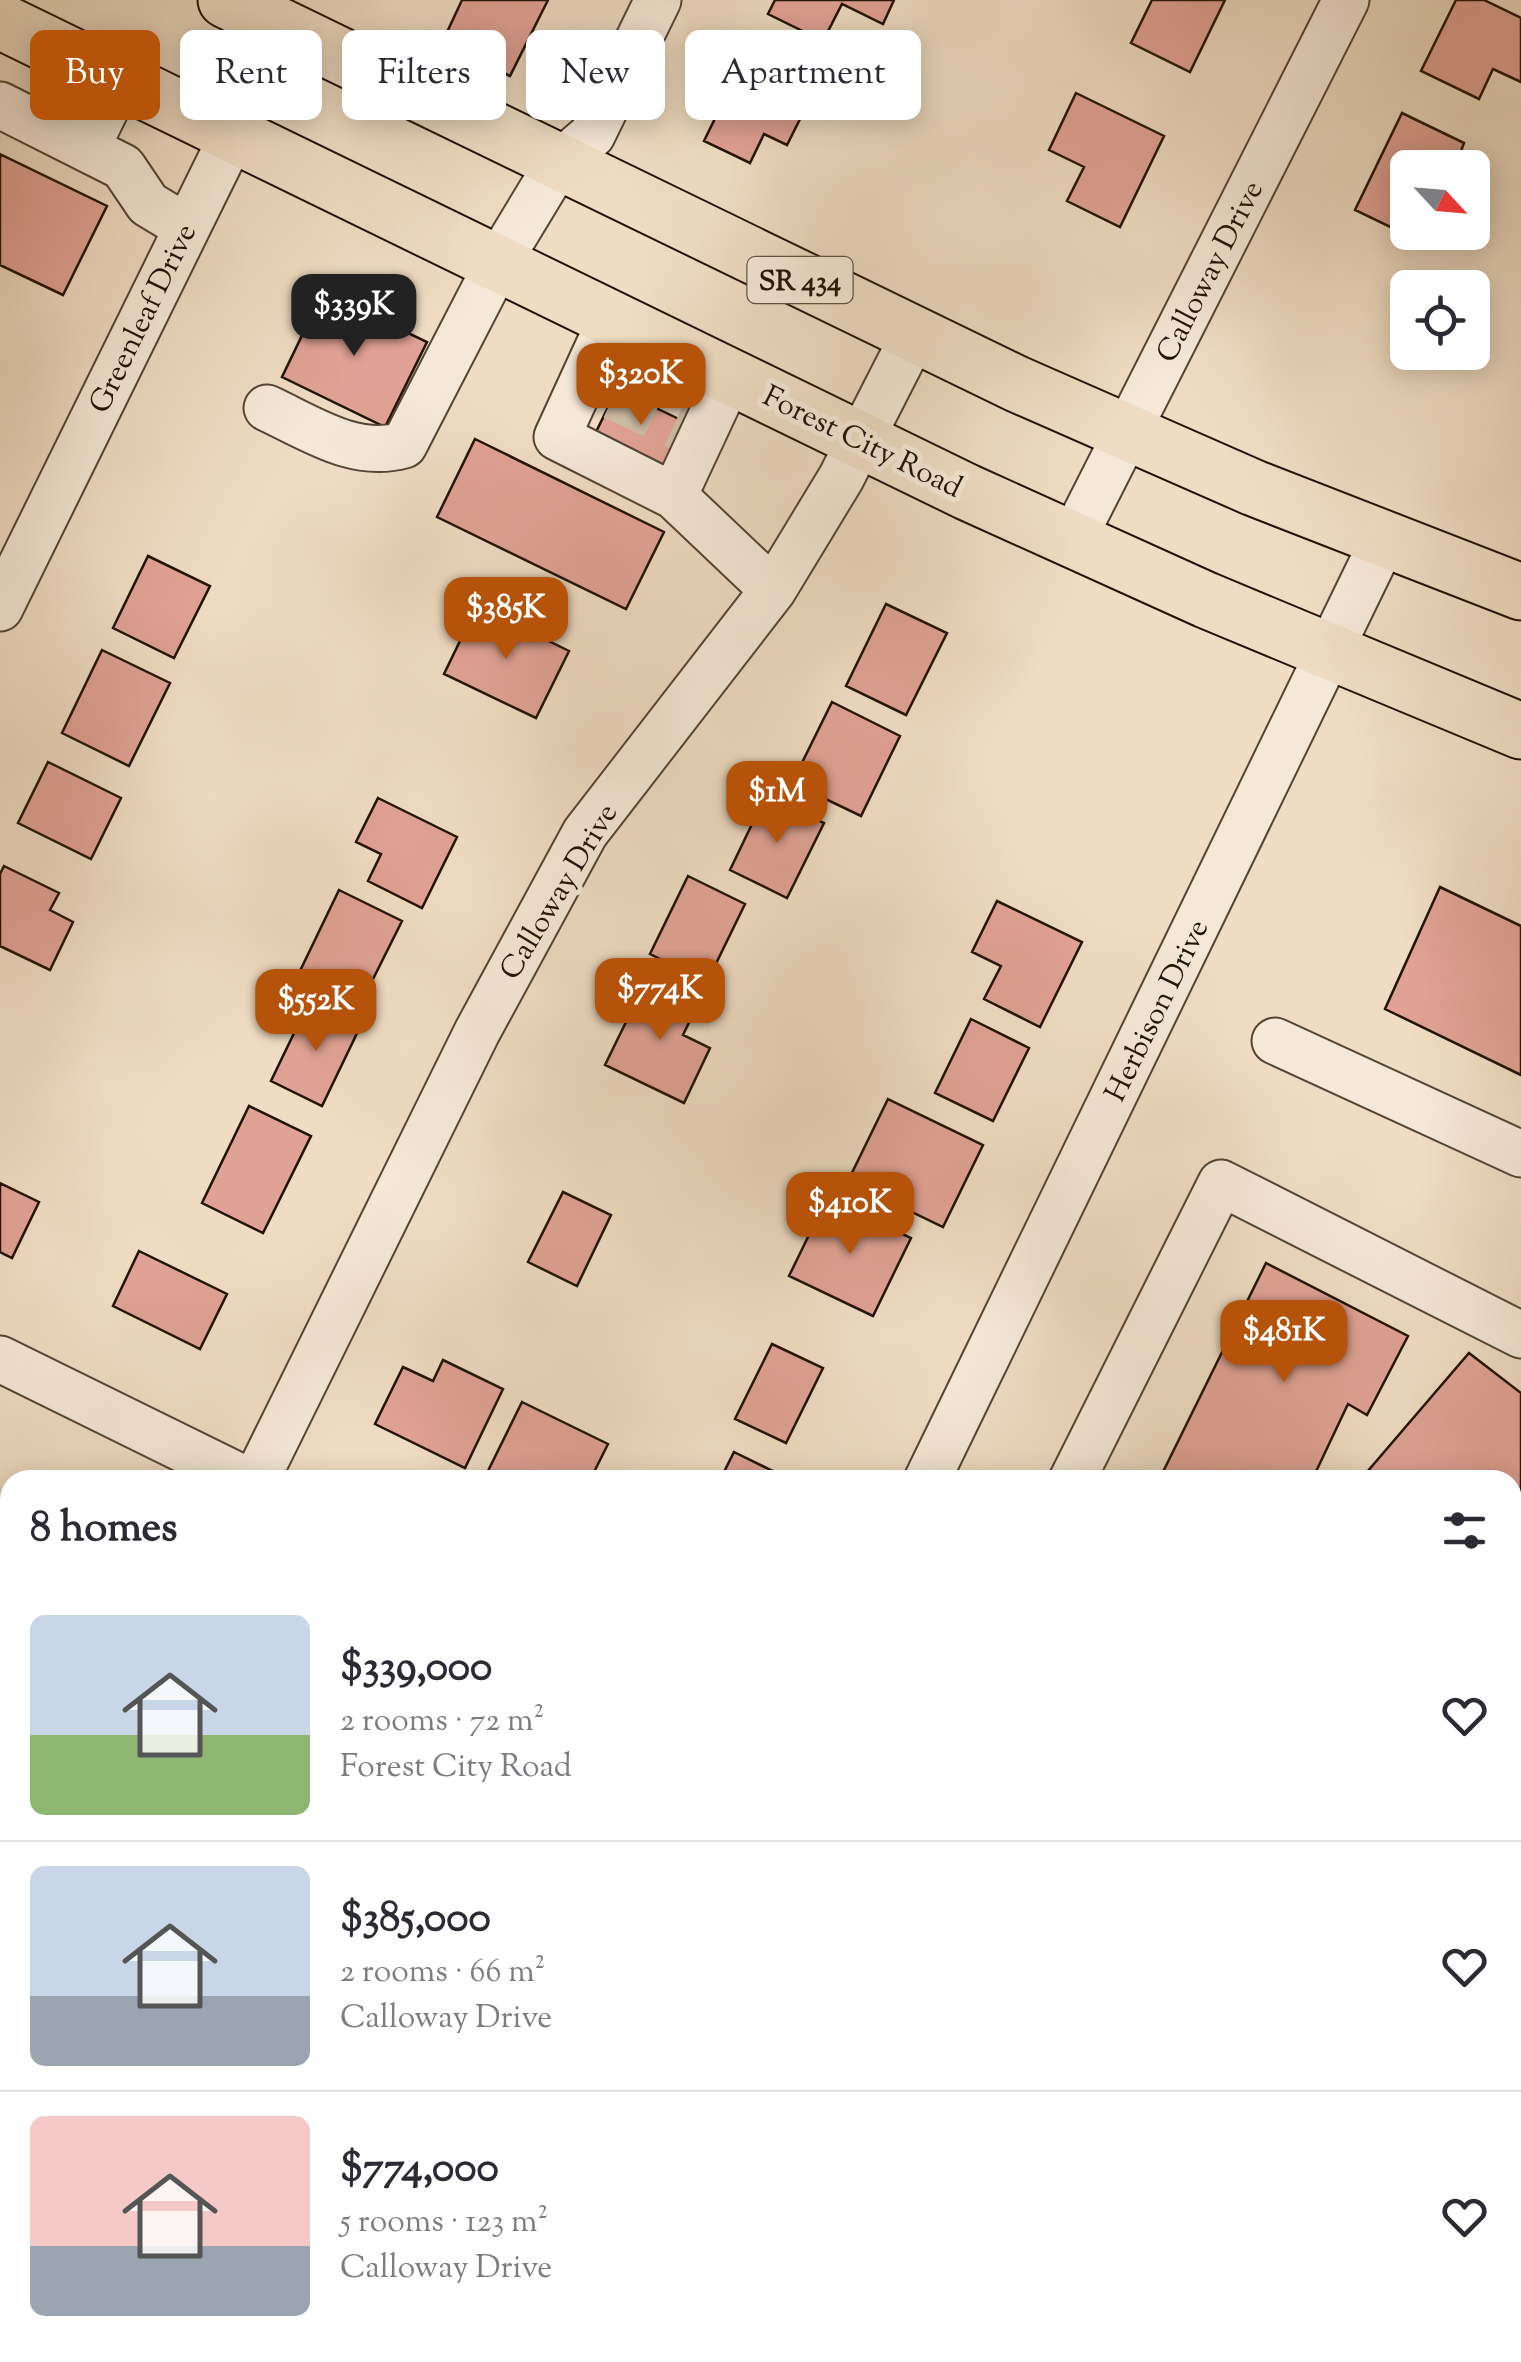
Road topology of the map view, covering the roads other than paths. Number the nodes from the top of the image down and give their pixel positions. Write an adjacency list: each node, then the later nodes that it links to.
1 (226, 0): 5 (main road, SR 434)
2 (658, 0): 12 (street)
3 (1346, 0): 19 (street, Calloway Drive)
4 (0, 21): 6 (main road, Forest City Road)
5 (285, 28): 10 (street, Greenleaf Drive); 12 (main road, SR 434)
6 (30, 36)
7 (160, 99): 10 (main road, Forest City Road)
8 (0, 105): 11 (street)
9 (100, 120): 11 (street)
10 (233, 135): 13 (street, Greenleaf Drive); 14 (main road, Forest City Road)
11 (87, 147): 13 (street)
12 (557, 164): 14 (street); 16 (main road, SR 434)
13 (186, 227): 26 (street, Greenleaf Drive)
14 (500, 261): 15 (main road, Forest City Road); 18 (street)
15 (612, 317): 17 (main road, Forest City Road); 21 (street)
16 (914, 334): 19 (main road, SR 434); 20 (street, Calloway Drive)
17 (730, 376): 20 (main road, Forest City Road); 21 (street)
18 (267, 408)
19 (1127, 434): 22 (main road, SR 434); 23 (street, Calloway Drive)
20 (860, 441): 23 (main road, Forest City Road); 24 (street, Calloway Drive)
21 (674, 496): 24 (street)
22 (1384, 539): 25 (main road, SR 434); 27 (street, Herbison Drive)
23 (1072, 541): 27 (main road, Forest City Road)
24 (772, 590): 34 (street, Calloway Drive)
25 (1521, 592)
26 (0, 608)
27 (1330, 652): 28 (main road, Forest City Road); 35 (street, Herbison Drive)
28 (1521, 730)
29 (1276, 1041): 30 (street)
30 (1521, 1154)
31 (1521, 1335): 36 (street)
32 (0, 1360): 33 (street)
33 (226, 1470)
34 (261, 1470)
35 (931, 1470)
36 (1077, 1470)

